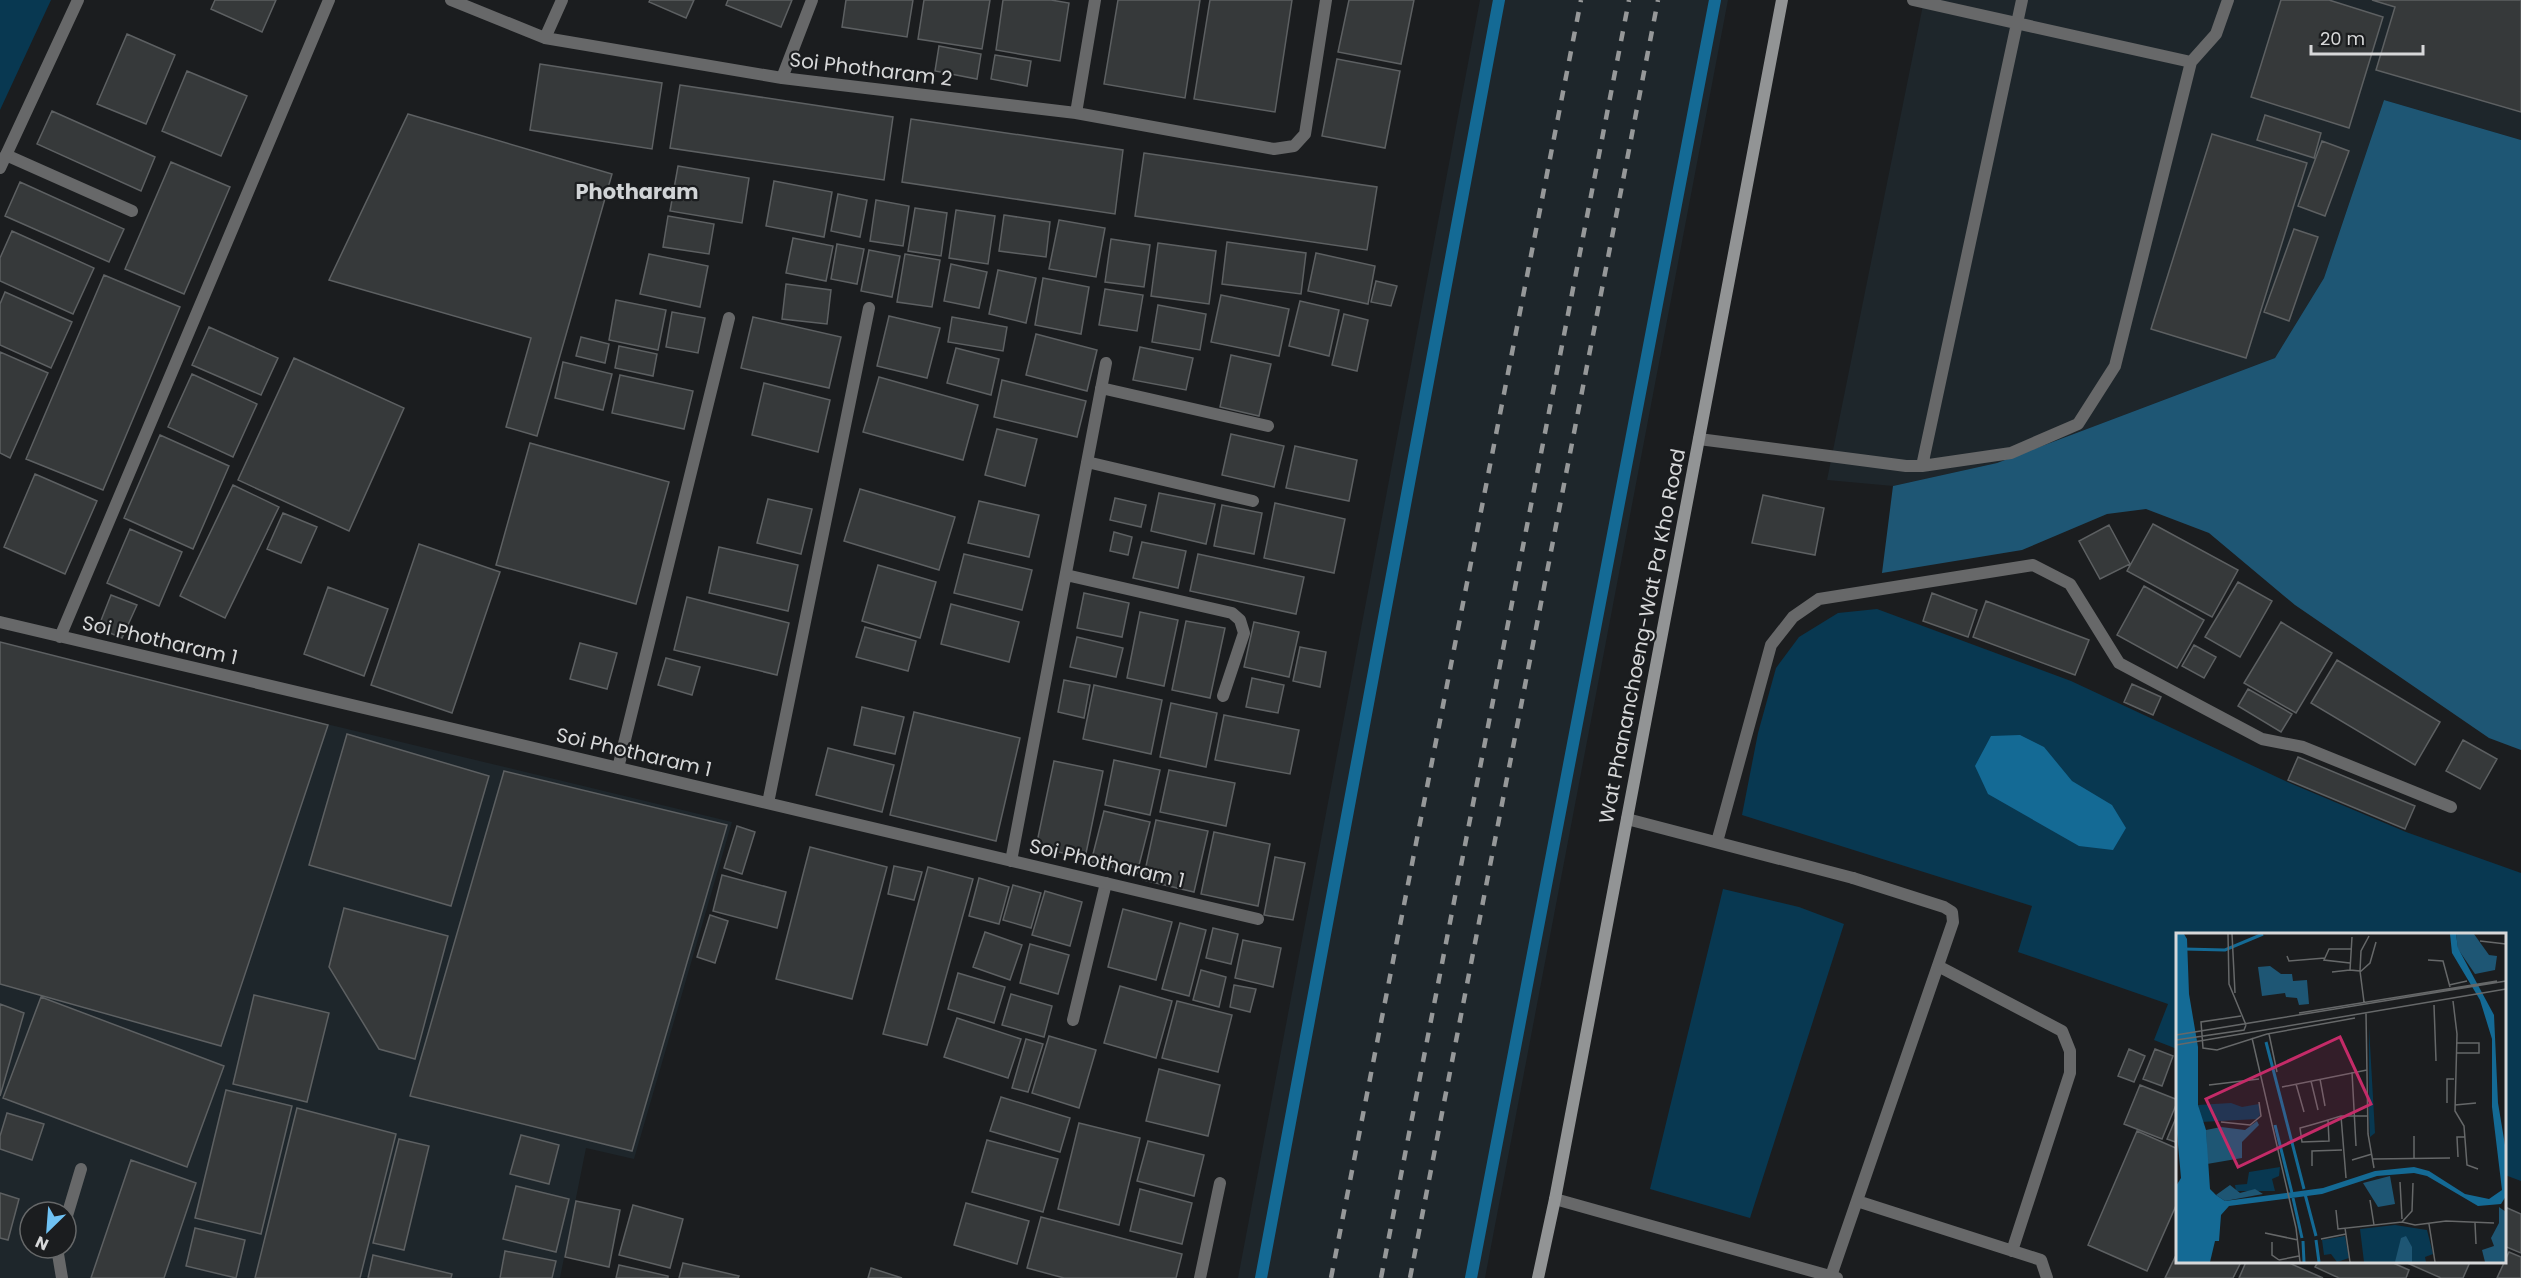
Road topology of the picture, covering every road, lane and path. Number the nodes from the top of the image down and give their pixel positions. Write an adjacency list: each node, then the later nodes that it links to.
1 (78, 0): 17 (street)
2 (329, 0): 31 (street)
3 (451, 0): 13 (street, Soi Photharam 2)
4 (562, 0): 13 (street)
5 (812, 0): 15 (street)
6 (1095, 0): 16 (street)
7 (1326, 0): 16 (street, Soi Photharam 2)
8 (1782, 0): 25 (main road, Wat Phananchoeng-Wat Pa Kho Road)
9 (1913, 0): 12 (street)
10 (2022, 0): 12 (street)
11 (2228, 0): 14 (street)
12 (2017, 23): 14 (street); 27 (street)
13 (546, 38): 15 (street, Soi Photharam 2)
14 (2191, 62): 27 (street)
15 (782, 78): 16 (street, Soi Photharam 2)
16 (1076, 113)
17 (6, 155): 18 (street); 19 (street)
18 (0, 168)
19 (132, 211)
20 (869, 308): 34 (street)
21 (729, 318): 33 (street)
22 (1106, 363): 23 (street)
23 (1101, 388): 24 (street); 26 (street)
24 (1268, 426)
25 (1699, 439): 27 (street); 36 (main road, Wat Phananchoeng-Wat Pa Kho Road)
26 (1087, 462): 28 (street); 29 (street)
27 (1922, 466)
28 (1253, 501)
29 (1066, 575): 32 (street); 38 (street)
30 (0, 622): 31 (street, Soi Photharam 1)
31 (60, 637): 33 (street, Soi Photharam 1)
32 (1223, 696)
33 (618, 768): 34 (street, Soi Photharam 1)
34 (768, 803): 38 (street, Soi Photharam 1)
35 (2451, 807): 37 (street)
36 (1627, 819): 37 (street); 45 (main road, Wat Phananchoeng-Wat Pa Kho Road)
37 (1717, 842): 41 (street)
38 (1011, 861): 39 (street, Soi Photharam 1)
39 (1106, 883): 40 (street, Soi Photharam 1); 42 (street)
40 (1258, 919)
41 (1938, 966): 47 (street); 48 (street)
42 (1074, 1020)
43 (81, 1169): 46 (street)
44 (1220, 1183): 52 (street)
45 (1555, 1198): 50 (street); 53 (main road, Wat Phananchoeng-Wat Pa Kho Road)
46 (72, 1200)
47 (1857, 1201): 48 (street); 50 (street)
48 (2012, 1251): 54 (street)
49 (59, 1260): 51 (street)
50 (1834, 1277)
51 (62, 1278)
52 (1200, 1278)
53 (1538, 1278)
54 (2047, 1278)

